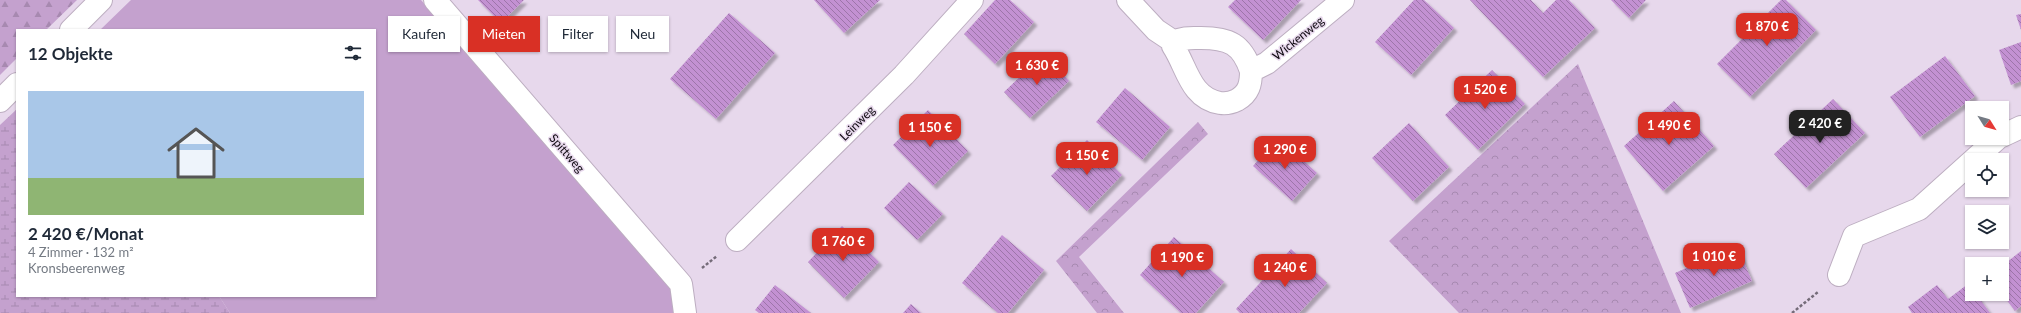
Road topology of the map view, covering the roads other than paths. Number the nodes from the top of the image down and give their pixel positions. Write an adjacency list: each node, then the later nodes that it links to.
1 (101, 0): 6 (street)
2 (434, 0): 16 (street, Spittweg)
3 (972, 0): 14 (street, Leinweg)
4 (1128, 0): 7 (street)
5 (1343, 0): 8 (street, Wickenweg)
6 (72, 29)
7 (1174, 42): 8 (street); 8 (street)
8 (1251, 71)
9 (16, 85): 10 (street)
10 (0, 101)
11 (2021, 127): 12 (street)
12 (2009, 133)
13 (1990, 145): 15 (street)
14 (737, 240)
15 (1839, 275)
16 (685, 313)

